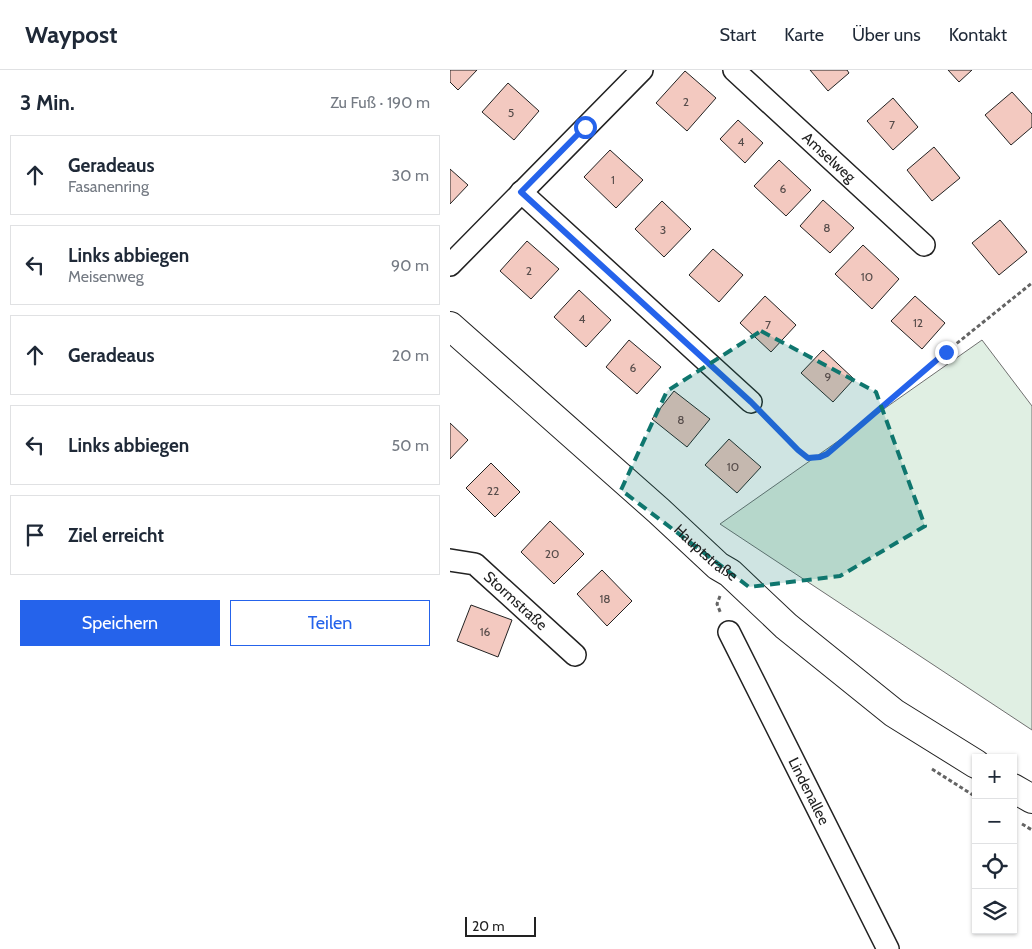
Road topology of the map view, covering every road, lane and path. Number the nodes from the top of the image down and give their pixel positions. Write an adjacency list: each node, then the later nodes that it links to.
1 (642, 70): 3 (street)
2 (734, 70): 4 (street, Amselweg)
3 (521, 192): 5 (street); 8 (street)
4 (924, 246)
5 (450, 265)
6 (1032, 283): 8 (path)
7 (450, 326): 12 (street, Hauptstraße)
8 (751, 402)
9 (450, 560): 11 (street, Stormstraße)
10 (729, 632): 15 (street, Lindenallee)
11 (575, 655)
12 (972, 762)
13 (1017, 790): 14 (street)
14 (1032, 799)
15 (888, 949)

